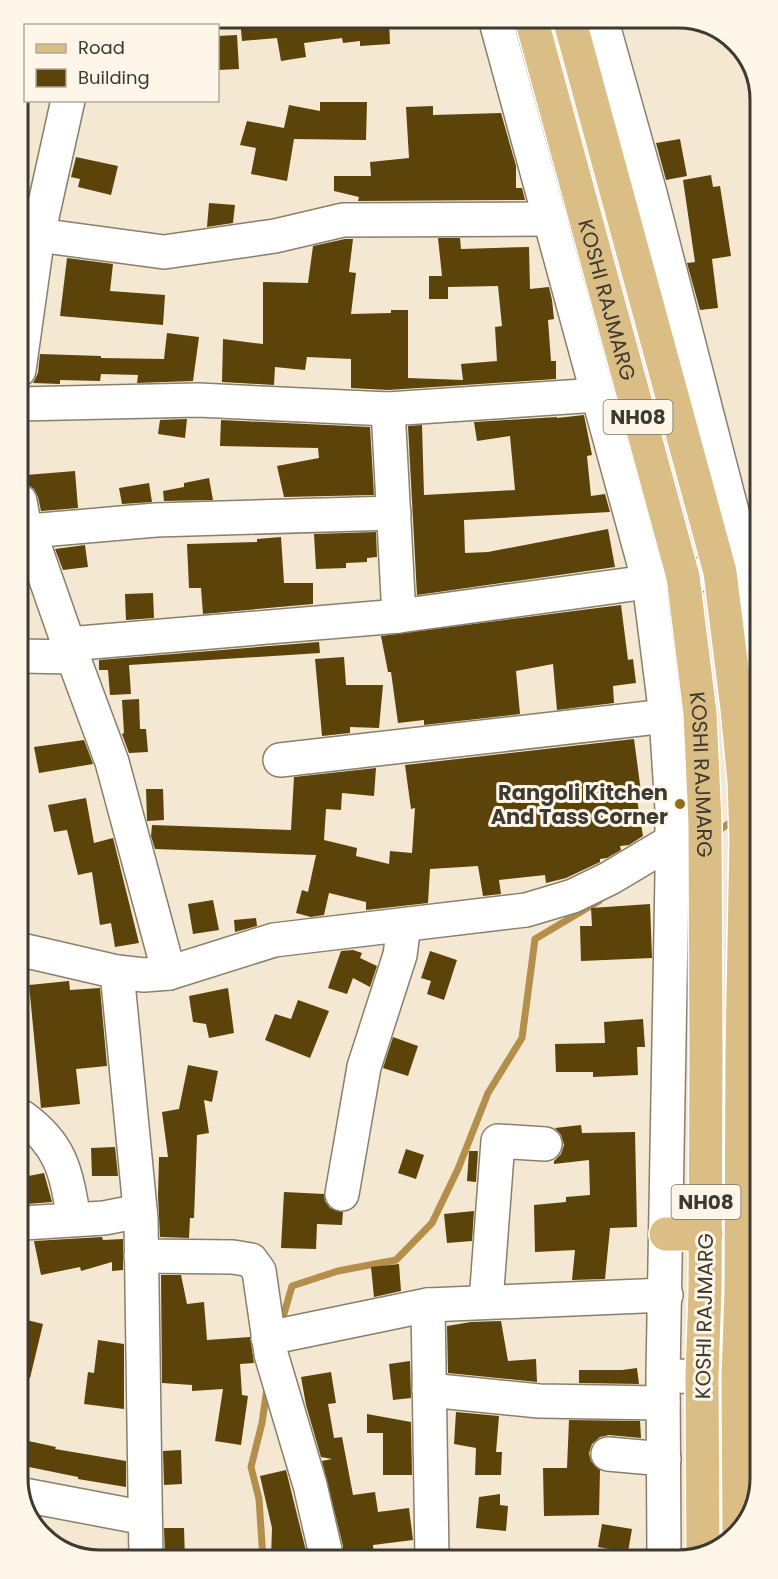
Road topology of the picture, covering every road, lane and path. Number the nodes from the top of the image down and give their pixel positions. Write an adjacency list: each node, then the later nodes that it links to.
1 (498, 29): 6 (street)
2 (534, 29): 16 (main road, KOSHI RAJMARG / NH08)
3 (572, 29): 15 (main road, KOSHI RAJMARG / NH08)
4 (605, 29): 15 (street)
5 (67, 102): 7 (street)
6 (551, 219): 7 (street); 9 (street)
7 (33, 225): 8 (street)
8 (29, 268)
9 (598, 395): 11 (street); 17 (street)
10 (29, 404): 11 (street)
11 (388, 409): 12 (street)
12 (394, 513): 13 (street); 18 (street)
13 (29, 516)
14 (29, 527): 20 (street)
15 (741, 567): 16 (street); 19 (street); 24 (main road, KOSHI RAJMARG / NH08)
16 (683, 577): 17 (street); 25 (main road, KOSHI RAJMARG / NH08)
17 (649, 582): 18 (street); 22 (street)
18 (399, 616): 20 (street)
19 (750, 622)
20 (70, 650): 21 (street); 31 (street)
21 (29, 655)
22 (666, 716): 23 (street); 26 (street)
23 (280, 760)
24 (748, 828): 27 (main road, KOSHI RAJMARG / NH08)
25 (705, 829): 26 (street); 40 (main road, KOSHI RAJMARG / NH08)
26 (672, 855): 28 (street); 39 (street)
27 (750, 920)
28 (404, 925): 31 (street); 35 (street)
29 (28, 951): 30 (street)
30 (117, 972): 31 (street); 36 (street)
31 (169, 973)
32 (750, 998): 47 (main road, KOSHI RAJMARG / NH08)
33 (28, 1121): 37 (street)
34 (545, 1144): 43 (street)
35 (342, 1194)
36 (140, 1211): 37 (street); 41 (street)
37 (74, 1220): 38 (street)
38 (28, 1223)
39 (666, 1234): 40 (main road); 42 (street)
40 (706, 1234): 46 (main road, KOSHI RAJMARG / NH08)
41 (141, 1256): 45 (street); 54 (street)
42 (666, 1295): 43 (street); 48 (street)
43 (486, 1302): 44 (street)
44 (428, 1305): 45 (street); 49 (street)
45 (268, 1338): 57 (street)
46 (702, 1376): 47 (street); 48 (street); 55 (main road, KOSHI RAJMARG / NH08)
47 (749, 1379): 53 (main road, KOSHI RAJMARG / NH08)
48 (663, 1389): 49 (street); 51 (street)
49 (429, 1390): 58 (street)
50 (608, 1454): 51 (street)
51 (664, 1460): 59 (street)
52 (32, 1497): 54 (street)
53 (740, 1513)
54 (146, 1518): 56 (street)
55 (703, 1546)
56 (146, 1550)
57 (325, 1550)
58 (432, 1550)
59 (664, 1550)

